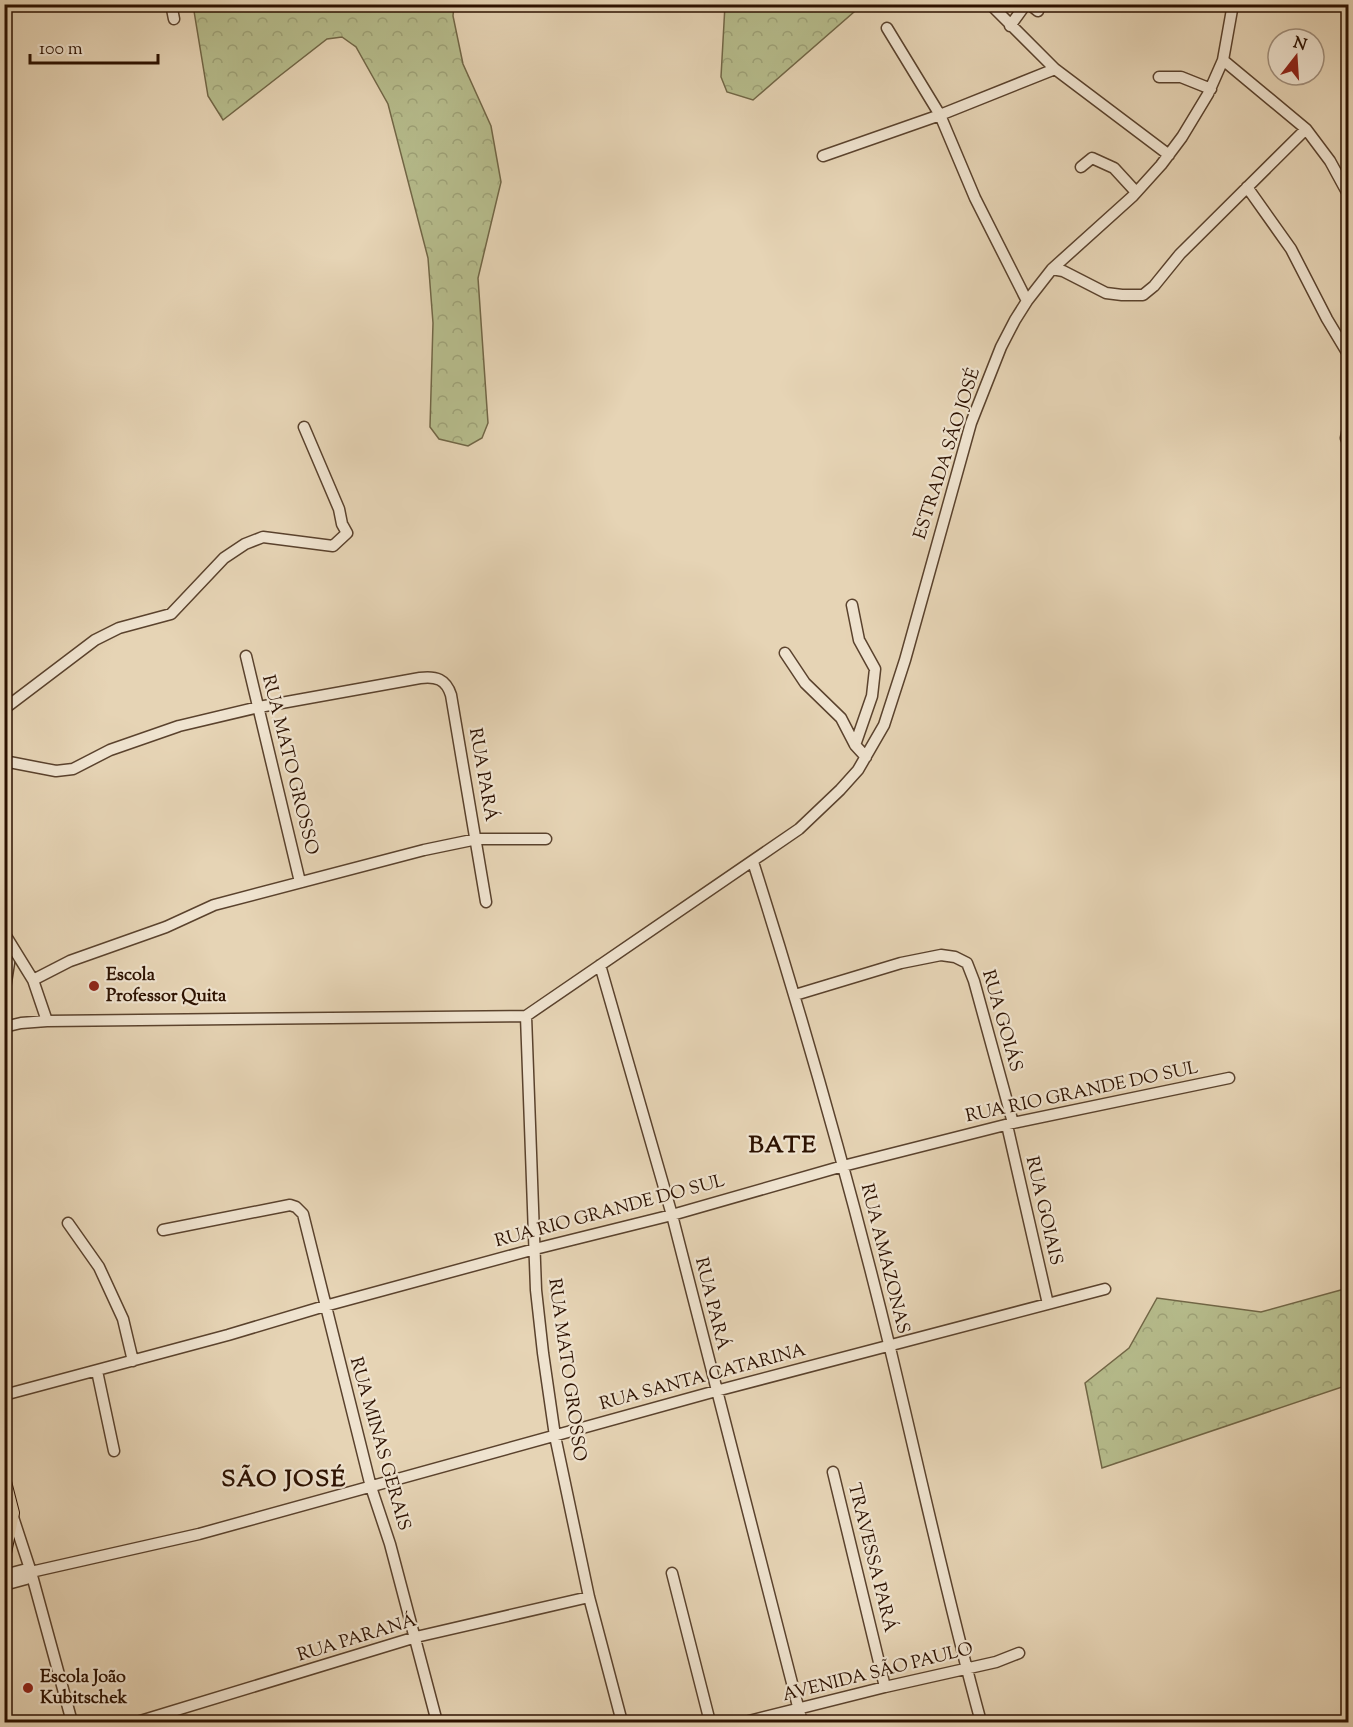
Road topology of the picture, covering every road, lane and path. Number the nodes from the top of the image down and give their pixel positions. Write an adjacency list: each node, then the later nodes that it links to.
1 (171, 4): 6 (street)
2 (990, 4): 7 (street)
3 (1028, 4): 4 (street); 7 (street)
4 (1041, 4)
5 (1233, 4): 9 (street, ESTRADA SÃO JOSÉ)
6 (174, 19)
7 (1010, 26): 10 (street)
8 (887, 28): 13 (street)
9 (1223, 60): 12 (street, ESTRADA SÃO JOSÉ); 14 (street)
10 (1055, 69): 13 (street); 15 (street)
11 (1159, 77): 12 (street)
12 (1211, 89): 15 (street, ESTRADA SÃO JOSÉ)
13 (940, 116): 16 (street); 22 (street)
14 (1306, 129): 18 (street); 20 (street)
15 (1168, 155): 19 (street, ESTRADA SÃO JOSÉ)
16 (823, 156)
17 (1081, 167): 19 (street)
18 (1247, 187): 21 (street); 23 (street)
19 (1136, 192): 21 (street, ESTRADA SÃO JOSÉ)
20 (1348, 194)
21 (1052, 269): 22 (street, ESTRADA SÃO JOSÉ)
22 (1027, 301): 34 (street, ESTRADA SÃO JOSÉ)
23 (1344, 337): 24 (street)
24 (1348, 354)
25 (304, 427): 32 (street)
26 (1348, 428): 27 (street)
27 (1348, 443)
28 (852, 605): 33 (street)
29 (785, 653): 33 (street)
30 (246, 656): 31 (street, RUA MATO GROSSO)
31 (259, 707): 35 (street); 36 (street, RUA PARÁ); 39 (street, RUA MATO GROSSO)
32 (4, 710)
33 (855, 745): 34 (street)
34 (866, 757): 38 (street, ESTRADA SÃO JOSÉ)
35 (4, 761)
36 (477, 839): 37 (street); 39 (street); 40 (street, RUA PARÁ)
37 (546, 839)
38 (753, 862): 43 (street, ESTRADA SÃO JOSÉ); 46 (street, RUA AMAZONAS)
39 (300, 882): 44 (street)
40 (486, 902)
41 (4, 933): 44 (street)
42 (4, 956): 45 (street)
43 (600, 965): 47 (street, ESTRADA SÃO JOSÉ); 53 (street, RUA PARÁ)
44 (33, 980): 48 (street)
45 (4, 995)
46 (795, 995): 51 (street, RUA GOIÁS); 52 (street, RUA AMAZONAS)
47 (526, 1016): 48 (street); 56 (street, RUA MATO GROSSO)
48 (46, 1021): 49 (street)
49 (4, 1027)
50 (1229, 1078): 51 (street, RUA RIO GRANDE DO SUL)
51 (1010, 1124): 52 (street, RUA RIO GRANDE DO SUL); 58 (street, RUA GOIAIS)
52 (843, 1166): 53 (street, RUA RIO GRANDE DO SUL); 60 (street, RUA AMAZONAS)
53 (672, 1215): 56 (street, RUA RIO GRANDE DO SUL); 63 (street, RUA PARÁ)
54 (68, 1223): 61 (street)
55 (163, 1230): 59 (street, RUA MINAS GERAIS)
56 (535, 1248): 59 (street, RUA RIO GRANDE DO SUL); 65 (street, RUA MATO GROSSO)
57 (1105, 1289): 58 (street, RUA SANTA CATARINA)
58 (1048, 1304): 60 (street, RUA SANTA CATARINA)
59 (325, 1306): 61 (street, RUA RIO GRANDE DO SUL); 69 (street, RUA MINAS GERAIS)
60 (889, 1346): 63 (street, RUA SANTA CATARINA); 79 (street, RUA AMAZONAS)
61 (133, 1361): 62 (street, RUA RIO GRANDE DO SUL)
62 (97, 1371): 64 (street, RUA RIO GRANDE DO SUL); 66 (street)
63 (716, 1391): 65 (street, RUA SANTA CATARINA); 81 (street, RUA PARÁ)
64 (4, 1395)
65 (555, 1436): 69 (street, RUA SANTA CATARINA); 76 (street, RUA MATO GROSSO)
66 (114, 1451)
67 (833, 1472): 80 (street, TRAVESSA PARÁ)
68 (4, 1482): 70 (main road)
69 (372, 1487): 72 (street, RUA SANTA CATARINA); 77 (street, RUA MINAS GERAIS)
70 (12, 1513): 71 (main road); 72 (street)
71 (4, 1553)
72 (31, 1572): 74 (street, RUA SANTA CATARINA); 75 (street, RUA SANTA CATARINA); 82 (street)
73 (672, 1573): 86 (street)
74 (4, 1575)
75 (4, 1585)
76 (589, 1597): 77 (street, RUA PARANÁ); 85 (street, RUA MATO GROSSO)
77 (416, 1637): 83 (street, RUA PARANÁ); 84 (street, RUA MINAS GERAIS)
78 (1019, 1653): 79 (street, AVENIDA SÃO PAULO)
79 (966, 1668): 80 (street, AVENIDA SÃO PAULO); 89 (street, RUA AMAZONAS)
80 (885, 1687): 81 (street, AVENIDA SÃO PAULO)
81 (798, 1709): 87 (street, AVENIDA SÃO PAULO); 88 (street, RUA PARÁ)
82 (72, 1722)
83 (137, 1722)
84 (437, 1722)
85 (621, 1722)
86 (710, 1722)
87 (745, 1722)
88 (802, 1722)
89 (981, 1722)

